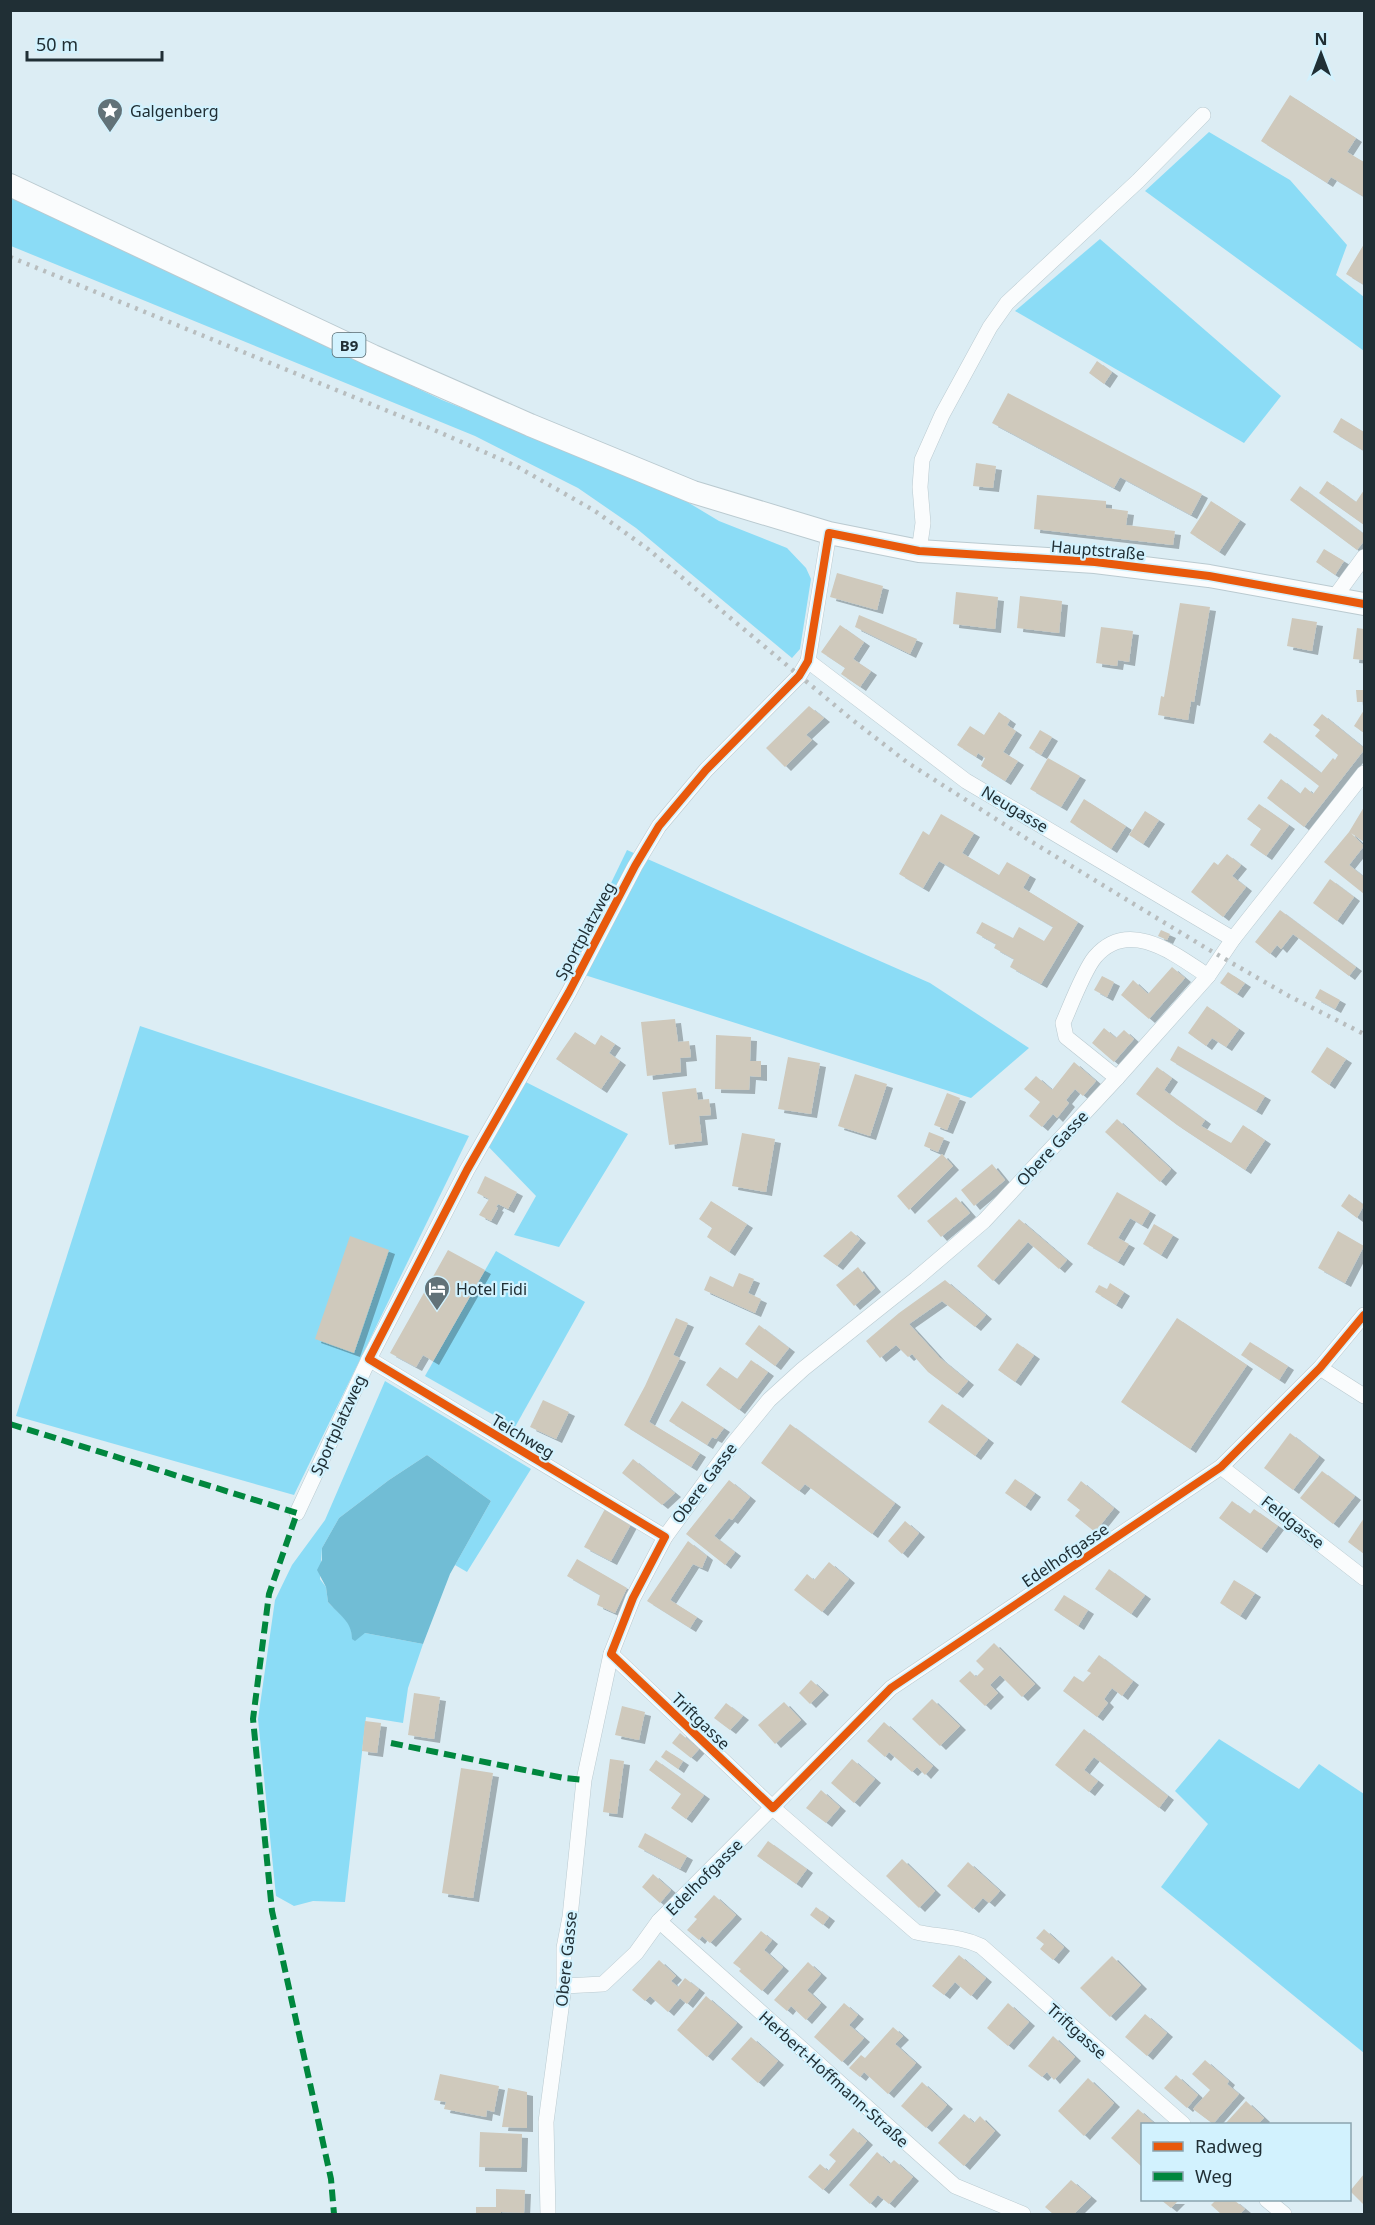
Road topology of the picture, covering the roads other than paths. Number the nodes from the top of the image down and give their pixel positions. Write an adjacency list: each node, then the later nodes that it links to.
1 (1203, 115): 4 (street)
2 (10, 185): 3 (main road, B9)
3 (829, 532): 4 (main road, Hauptstraße / B9); 8 (street, Sportplatzweg)
4 (919, 551): 6 (main road, Hauptstraße / B9)
5 (1365, 557): 6 (street)
6 (1334, 598): 7 (main road, Hauptstraße / B9)
7 (1365, 604)
8 (808, 661): 10 (street, Neugasse); 14 (street, Sportplatzweg)
9 (1365, 773): 10 (street, Obere Gasse)
10 (1233, 939): 11 (street, Obere Gasse)
11 (1208, 976): 12 (street, Obere Gasse); 12 (street)
12 (1117, 1078): 19 (street, Obere Gasse)
13 (1365, 1315): 15 (street, Edelhofgasse)
14 (369, 1359): 18 (street, Sportplatzweg); 19 (street, Teichweg)
15 (1320, 1368): 16 (street); 17 (street, Edelhofgasse)
16 (1365, 1396)
17 (1221, 1467): 20 (street, Feldgasse); 22 (street, Edelhofgasse)
18 (297, 1513)
19 (664, 1537): 21 (street, Obere Gasse)
20 (1365, 1578)
21 (611, 1654): 22 (street, Triftgasse); 24 (street, Obere Gasse)
22 (773, 1808): 23 (street, Edelhofgasse); 25 (street, Triftgasse)
23 (659, 1921): 24 (street, Edelhofgasse); 28 (street, Herbert-Hoffmann-Straße)
24 (564, 1986): 27 (street, Obere Gasse)
25 (1182, 2123)
26 (1269, 2201): 29 (street)
27 (548, 2214)
28 (1023, 2214)
29 (1284, 2214)

